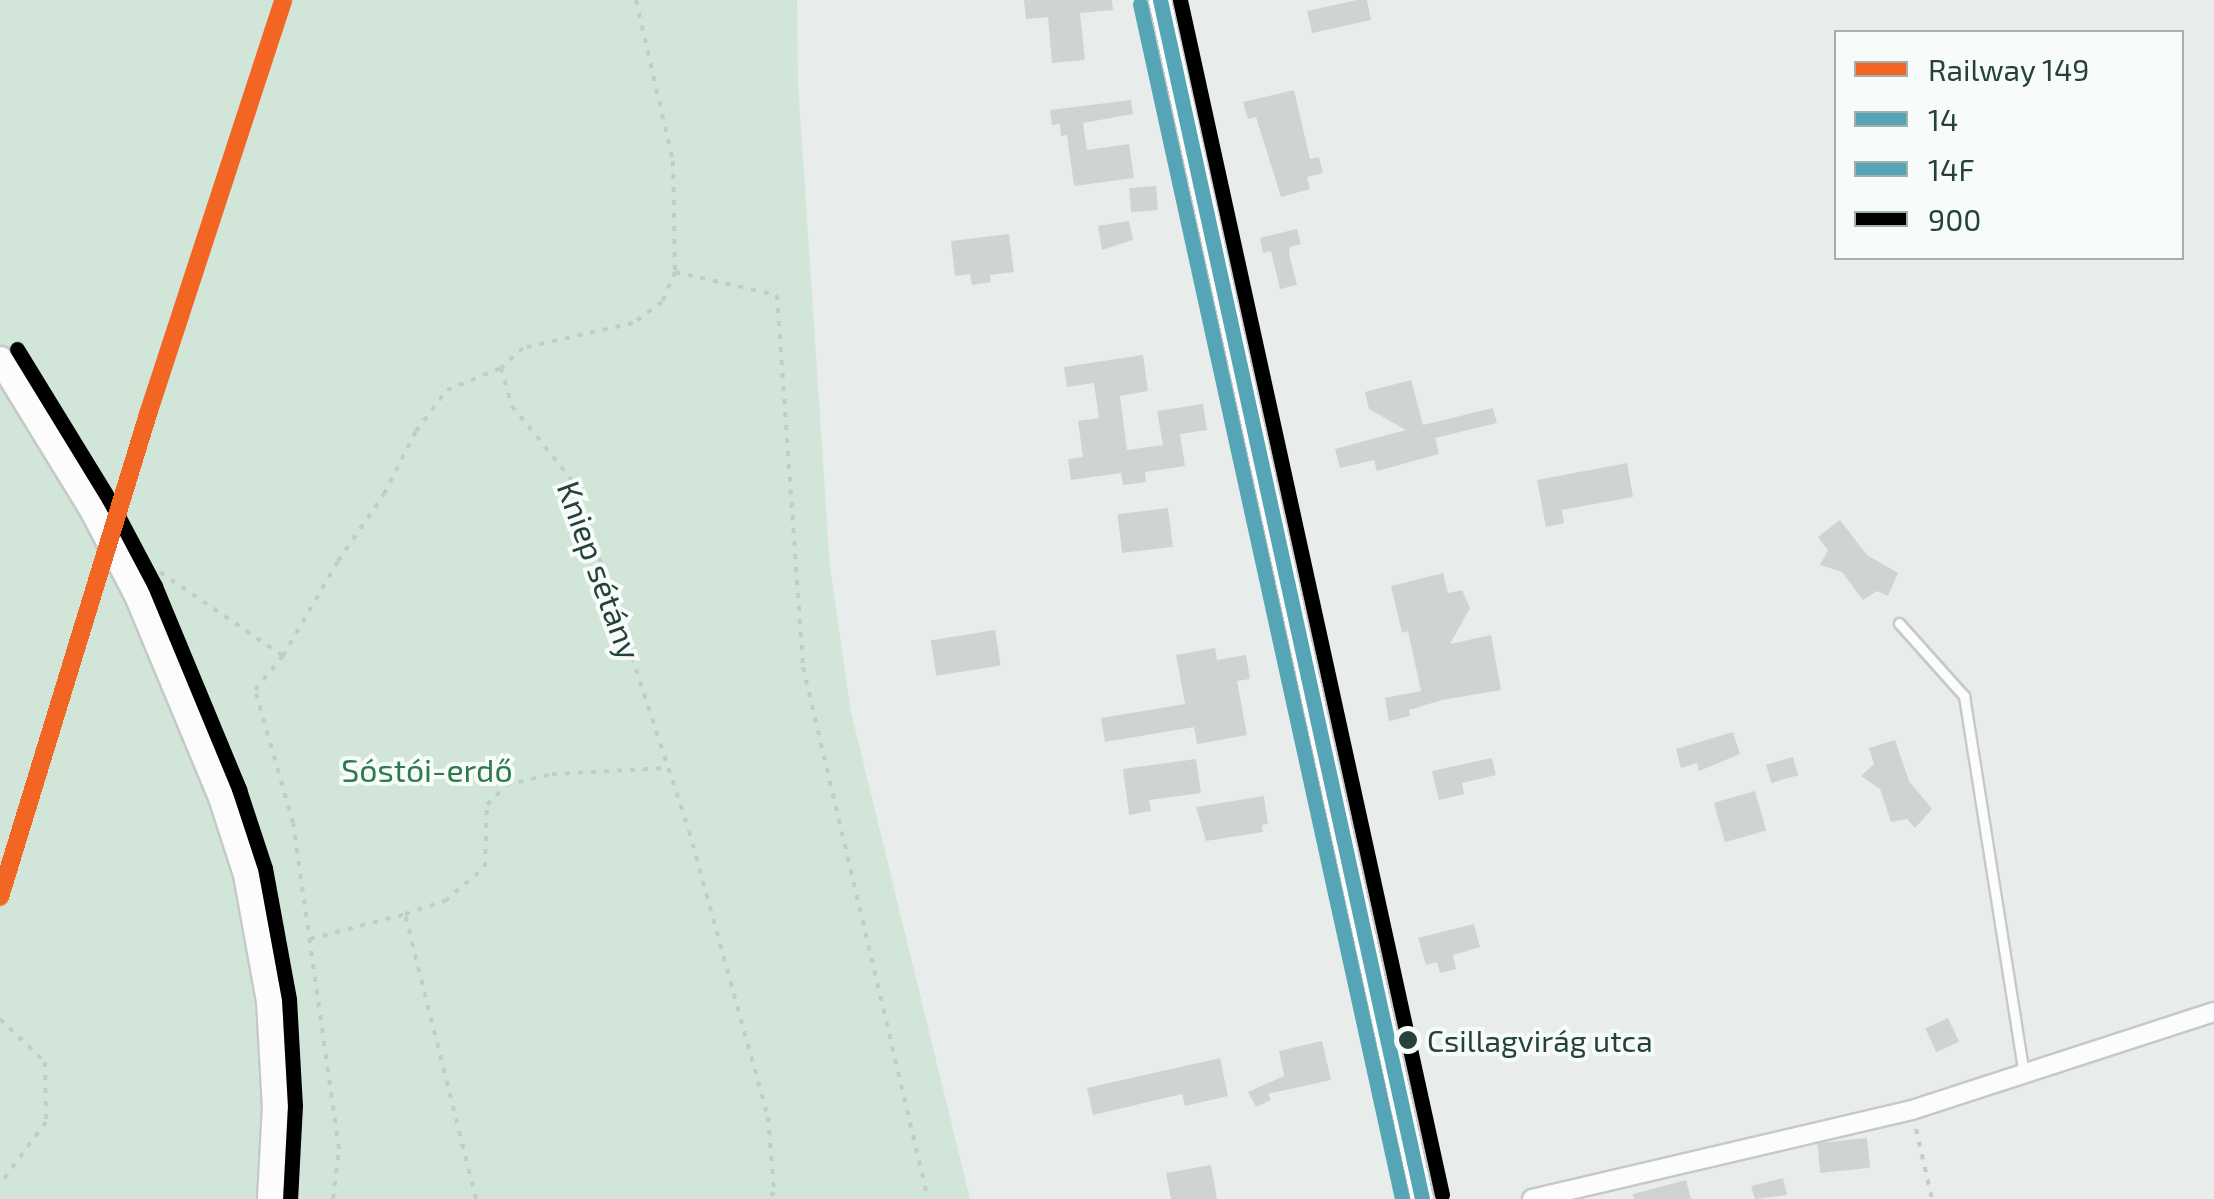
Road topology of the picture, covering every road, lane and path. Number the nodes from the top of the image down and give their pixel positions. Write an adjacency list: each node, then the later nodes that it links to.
1 (636, 0): 3 (path)
2 (1160, 0): 22 (street)
3 (675, 272): 5 (path); 21 (path)
4 (0, 359): 17 (main road)
5 (500, 368): 8 (path); 9 (path, Kniep sétány)
6 (160, 572): 8 (path)
7 (1898, 623): 14 (lane)
8 (283, 656): 11 (path)
9 (669, 768): 10 (path); 20 (path, Kniep sétány)
10 (405, 914): 11 (path); 19 (path)
11 (310, 939): 18 (path)
12 (2214, 1012): 14 (street)
13 (0, 1019): 16 (path)
14 (2024, 1074): 15 (street)
15 (1912, 1110): 23 (street); 24 (path)
16 (0, 1184)
17 (270, 1199)
18 (333, 1199)
19 (476, 1199)
20 (769, 1199)
21 (928, 1199)
22 (1422, 1199)
23 (1532, 1199)
24 (1932, 1199)

